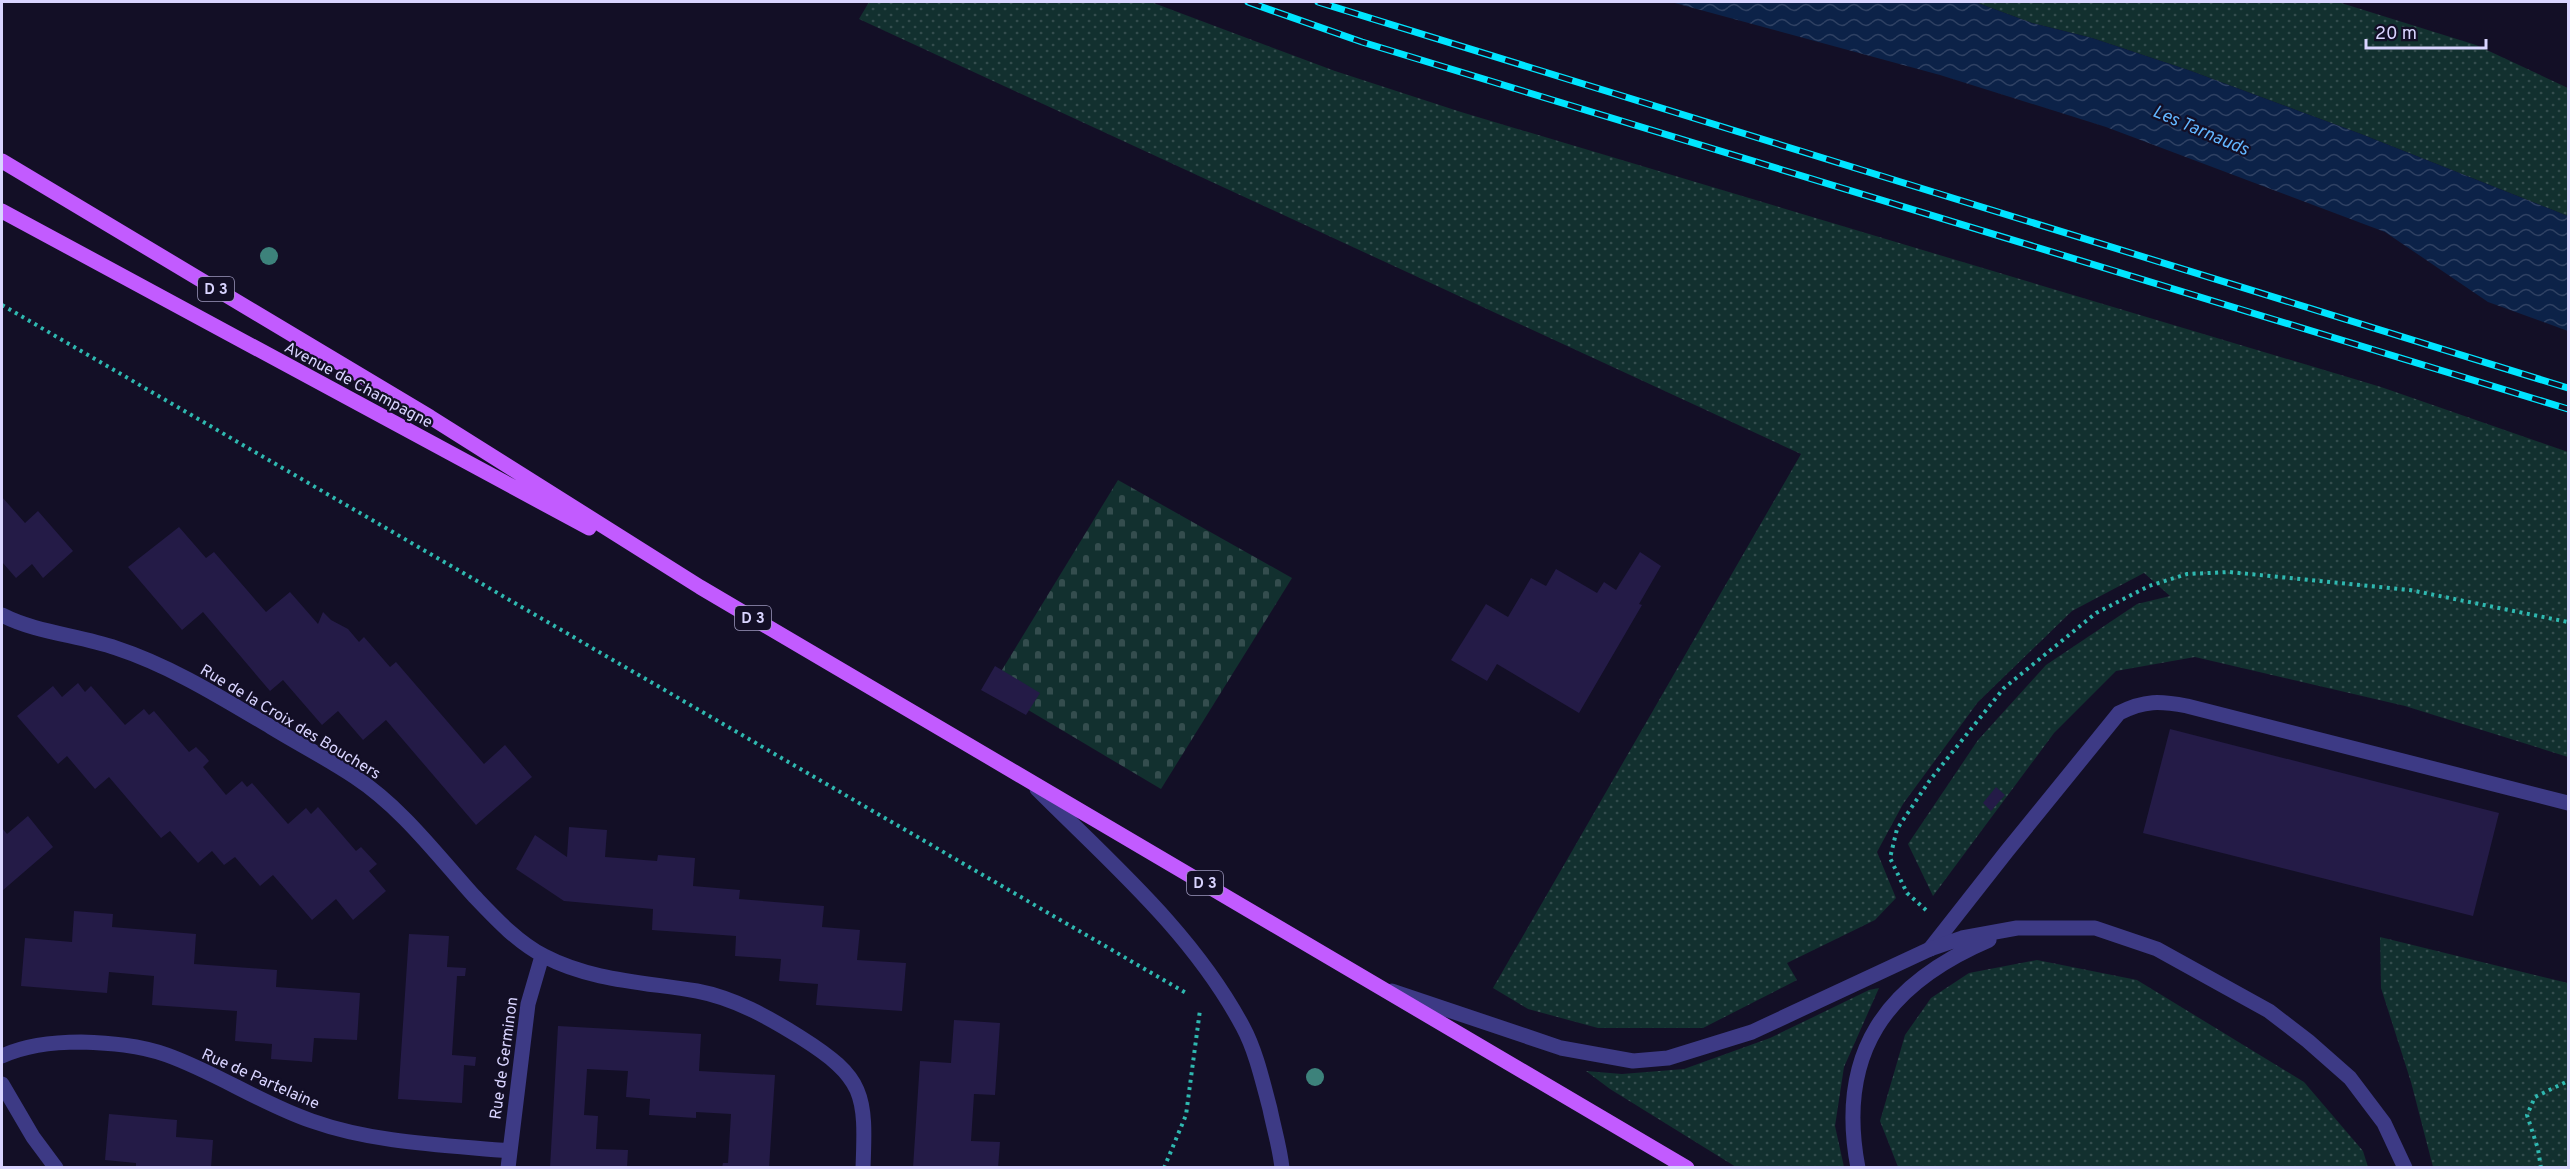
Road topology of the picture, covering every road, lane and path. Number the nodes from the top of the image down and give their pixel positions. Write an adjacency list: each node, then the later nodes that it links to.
1 (2, 161): 4 (main road, D 3)
2 (2, 211): 4 (main road, Avenue de Champagne / D 3)
3 (2, 305): 14 (path)
4 (700, 587): 7 (main road, D 3)
5 (2, 615): 12 (street, Rue de la Croix des Bouchers)
6 (2568, 622): 9 (path)
7 (1028, 780): 13 (main road, D 3); 24 (street)
8 (2568, 803): 9 (street)
9 (1946, 928): 11 (street)
10 (2017, 928): 11 (street); 26 (street); 27 (street)
11 (1930, 949): 13 (street)
12 (542, 956): 19 (street, Rue de Germinon); 22 (street, Rue de la Croix des Bouchers)
13 (1381, 987): 25 (main road, D 3)
14 (1191, 996)
15 (1201, 1002): 23 (path)
16 (2, 1056): 19 (street, Rue de Partelaine)
17 (2568, 1081): 28 (path)
18 (2, 1084): 20 (street)
19 (509, 1151): 21 (street, Rue de Germinon)
20 (56, 1167)
21 (508, 1167)
22 (863, 1167)
23 (1164, 1167)
24 (1282, 1167)
25 (1687, 1167)
26 (1858, 1167)
27 (2405, 1167)
28 (2541, 1167)

